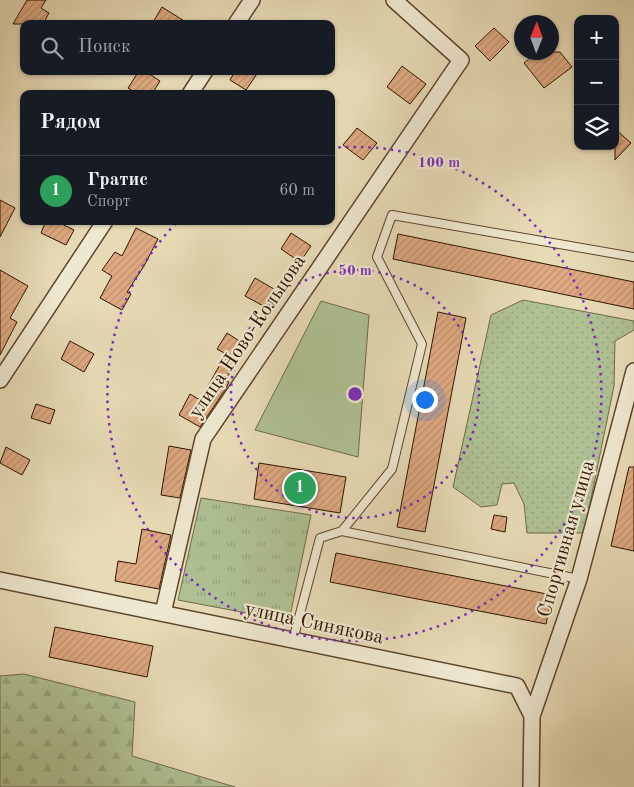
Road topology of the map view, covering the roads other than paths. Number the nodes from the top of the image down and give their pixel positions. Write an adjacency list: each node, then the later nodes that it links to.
1 (252, 0): 3 (street)
2 (394, 0): 13 (street, улица Ново-Кольцова)
3 (239, 20)
4 (202, 75): 5 (street)
5 (193, 90)
6 (102, 225): 9 (street)
7 (634, 257): 10 (lane)
8 (634, 371): 11 (street, Спортивная улица)
9 (0, 380)
10 (342, 531): 11 (lane); 14 (lane)
11 (580, 579): 15 (street, Спортивная улица)
12 (0, 580): 13 (street, улица Синякова)
13 (163, 613): 14 (street, улица Синякова)
14 (293, 640): 15 (street, улица Синякова)
15 (532, 716): 16 (street, улица Синякова)
16 (531, 787)

